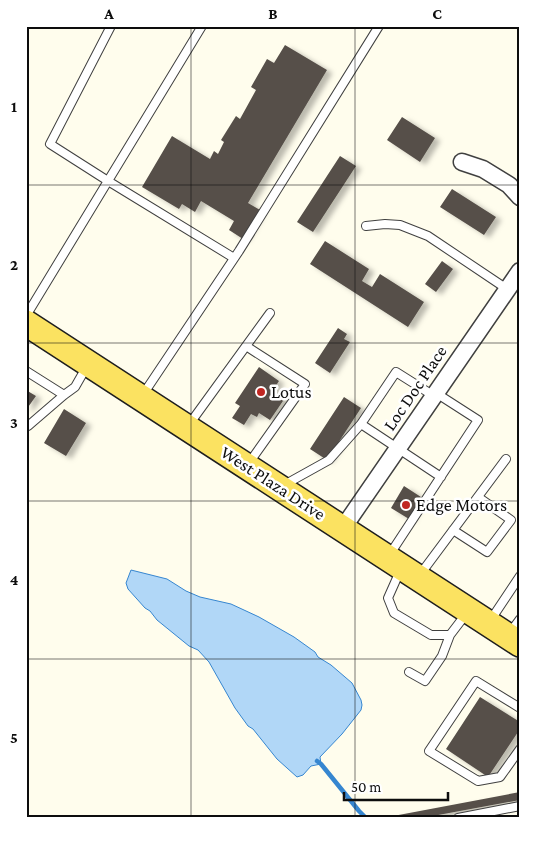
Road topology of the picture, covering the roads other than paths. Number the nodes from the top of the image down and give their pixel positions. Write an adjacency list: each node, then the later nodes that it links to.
1 (111, 26): 5 (lane)
2 (202, 26): 5 (lane)
3 (379, 26): 8 (lane)
4 (462, 162): 6 (street)
5 (108, 182): 8 (lane); 12 (lane)
6 (520, 197)
7 (366, 226): 10 (lane)
8 (234, 258): 19 (lane)
9 (520, 271): 10 (street, Loc Doc Place)
10 (507, 289): 18 (street, Loc Doc Place)
11 (270, 312): 14 (lane)
12 (26, 316)
13 (26, 323): 15 (main road, West Plaza Drive)
14 (246, 346): 22 (lane); 25 (lane)
15 (88, 364): 17 (lane); 19 (main road, West Plaza Drive)
16 (26, 371): 17 (lane)
17 (64, 394): 21 (lane)
18 (435, 394): 20 (lane); 23 (street, Loc Doc Place); 26 (lane)
19 (141, 398): 22 (main road, West Plaza Drive)
20 (361, 424): 23 (lane); 27 (lane)
21 (26, 425)
22 (187, 427): 25 (main road, West Plaza Drive)
23 (398, 448): 26 (lane); 29 (street, Loc Doc Place)
24 (506, 459): 28 (lane)
25 (246, 466): 27 (main road, West Plaza Drive)
26 (441, 477): 31 (lane)
27 (280, 487): 29 (main road, West Plaza Drive)
28 (478, 497): 30 (lane); 30 (lane)
29 (343, 528): 31 (main road, West Plaza Drive)
30 (453, 530): 31 (lane)
31 (403, 567): 33 (main road, West Plaza Drive); 34 (lane)
32 (520, 576): 33 (lane)
33 (501, 627): 34 (lane)
34 (450, 635): 35 (lane)
35 (409, 672)
36 (520, 708): 37 (lane)
37 (520, 749)
38 (520, 806): 39 (lane)
39 (458, 818)

